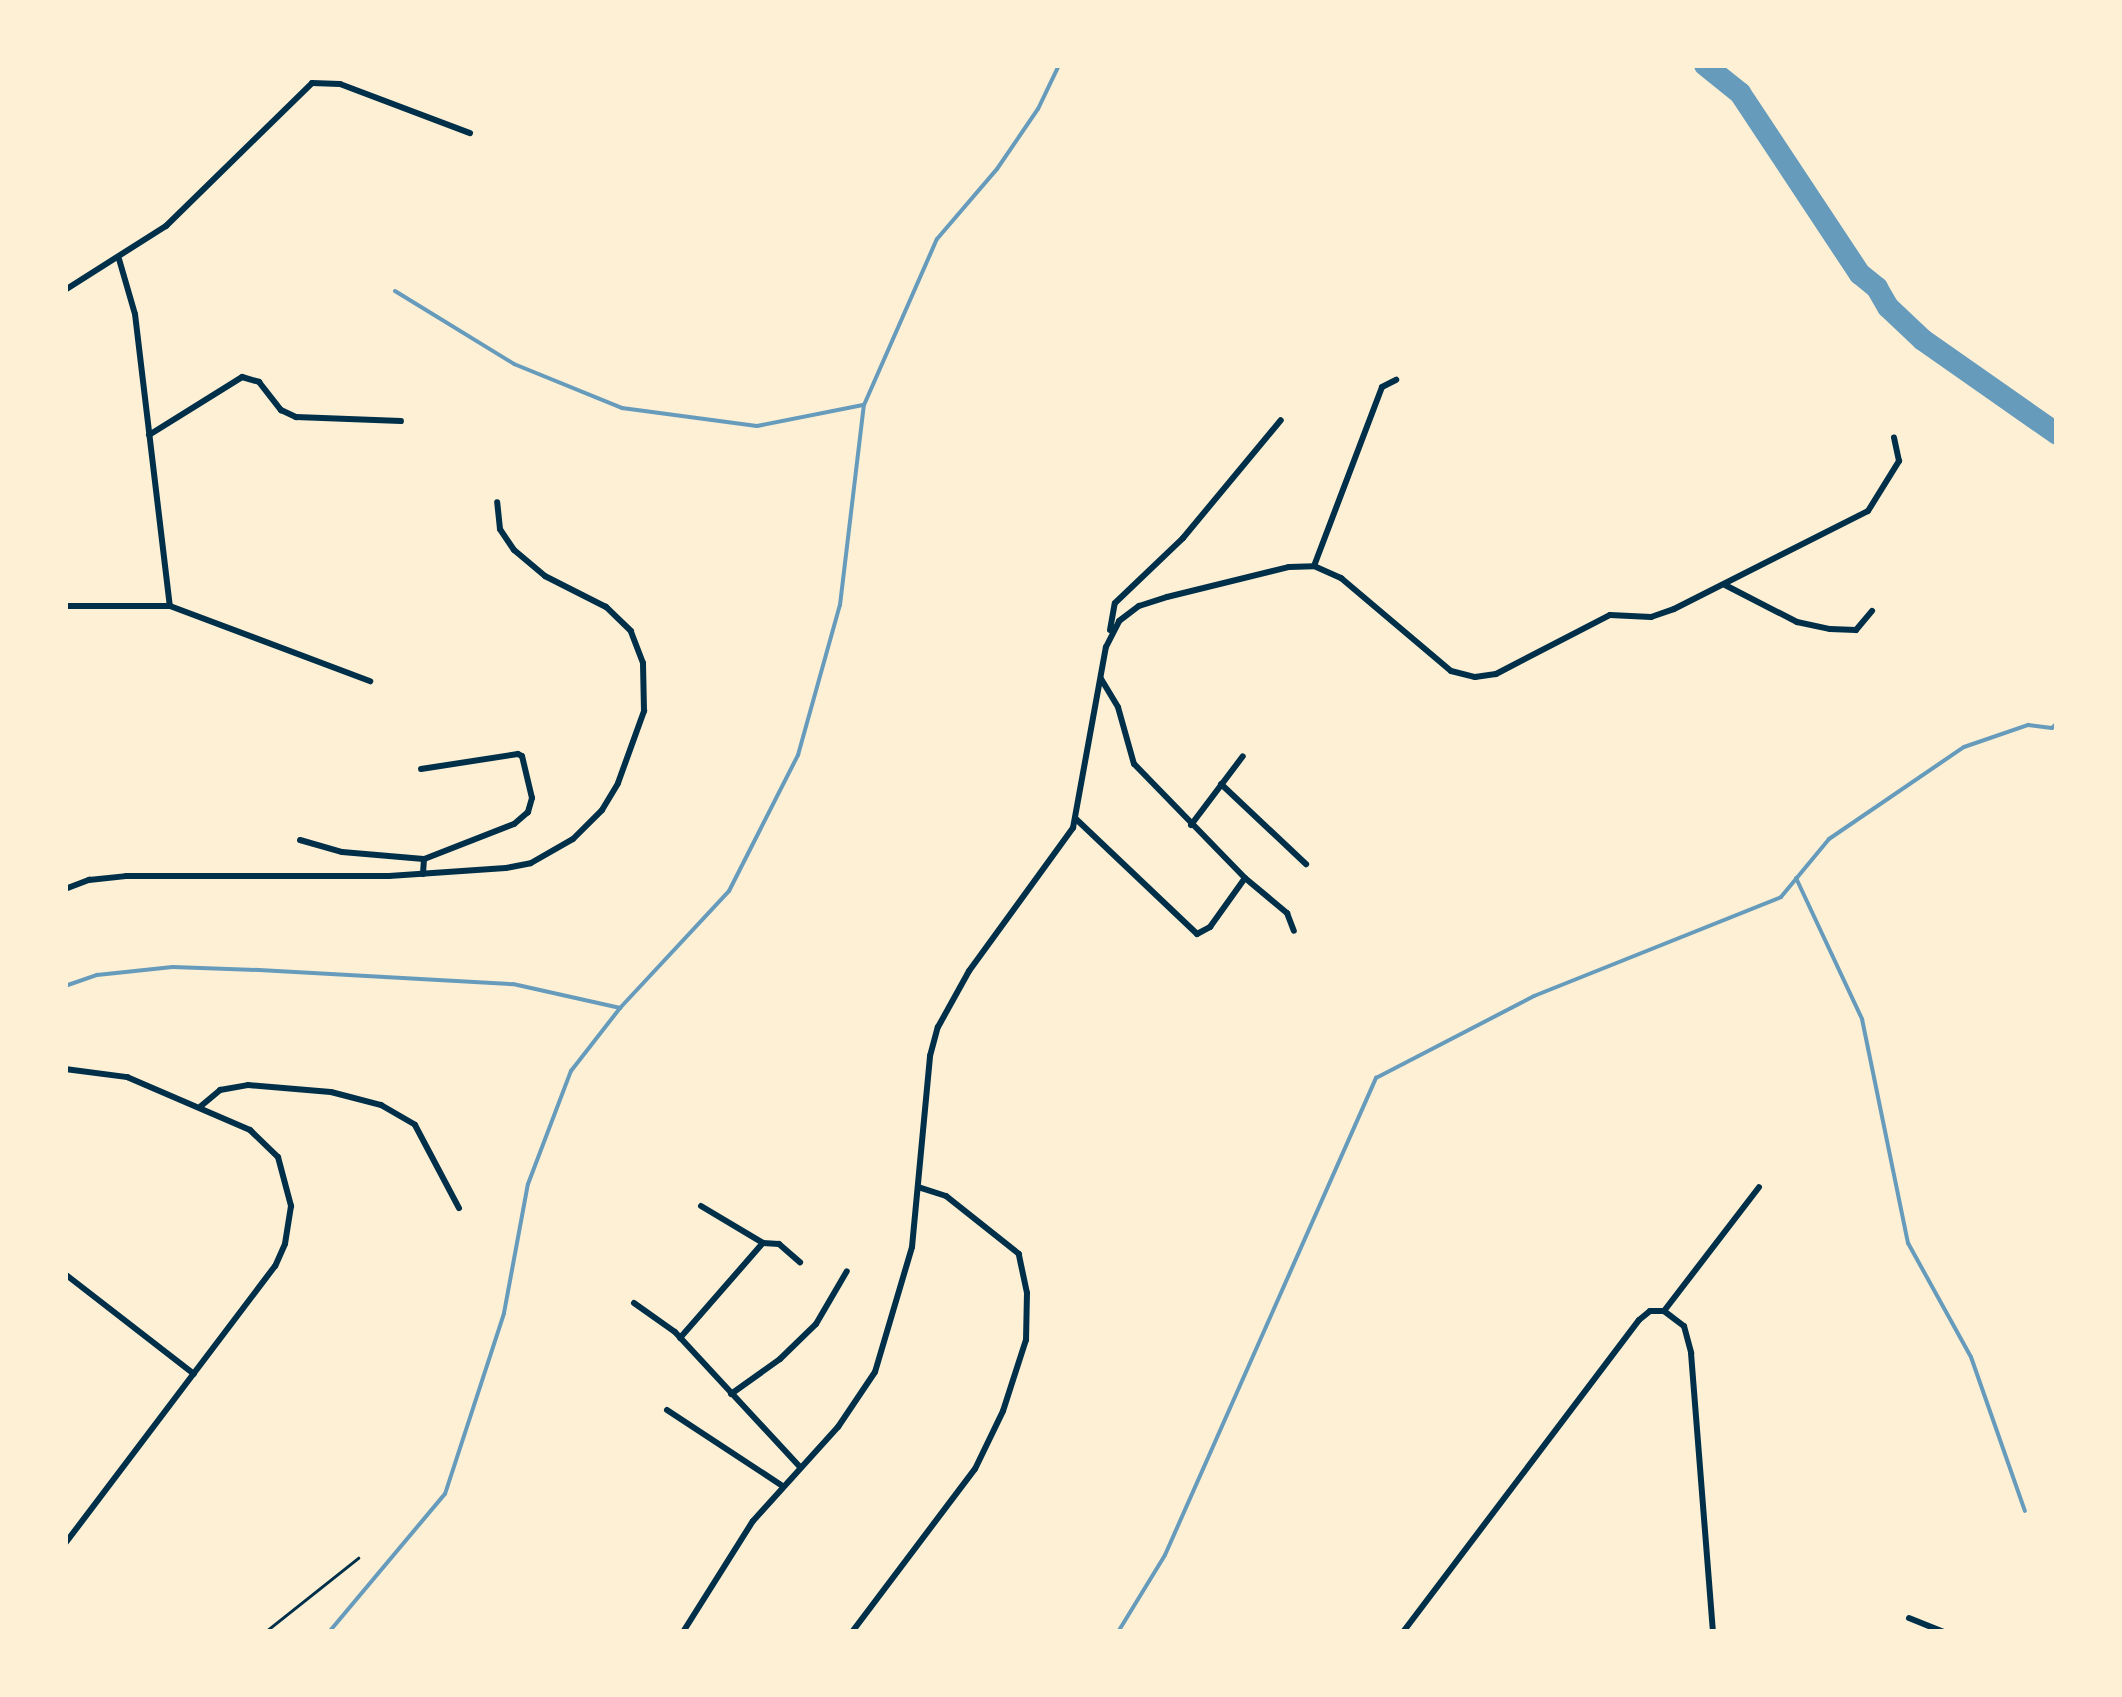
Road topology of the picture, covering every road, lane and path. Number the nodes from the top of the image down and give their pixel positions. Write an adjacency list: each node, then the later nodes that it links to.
1 (470, 133): 2 (street)
2 (119, 260): 3 (street); 7 (street)
3 (65, 290)
4 (1396, 380): 10 (street)
5 (401, 420): 7 (street)
6 (1281, 420): 15 (street)
7 (149, 435): 13 (street)
8 (1894, 438): 11 (street)
9 (497, 502): 26 (street)
10 (1314, 566): 11 (street); 15 (street)
11 (1724, 584): 14 (street)
12 (65, 606): 13 (street)
13 (170, 606): 17 (street)
14 (1872, 610)
15 (1110, 632): 16 (street)
16 (1101, 678): 21 (street); 22 (street)
17 (370, 680)
18 (1242, 756): 20 (street)
19 (421, 769): 24 (street)
20 (1220, 784): 22 (street); 25 (street)
21 (1076, 819): 27 (street); 32 (street)
22 (1192, 825): 27 (street)
23 (300, 840): 24 (street)
24 (424, 859): 26 (street)
25 (1306, 864)
26 (423, 874): 28 (street)
27 (1245, 878): 29 (street)
28 (65, 889)
29 (1294, 931)
30 (65, 1069): 31 (street)
31 (201, 1106): 35 (street); 43 (street)
32 (918, 1187): 46 (street); 53 (street)
33 (1759, 1187): 41 (street)
34 (701, 1206): 36 (street)
35 (459, 1208)
36 (763, 1243): 37 (street); 42 (street)
37 (800, 1262)
38 (847, 1270): 44 (street)
39 (65, 1274): 43 (street)
40 (634, 1303): 42 (street)
41 (1664, 1310): 54 (street); 55 (street)
42 (680, 1338): 44 (street)
43 (194, 1374): 48 (street)
44 (731, 1394): 46 (street)
45 (667, 1410): 47 (street)
46 (800, 1466): 47 (street)
47 (782, 1485): 52 (street)
48 (65, 1544)
49 (358, 1558): 51 (path)
50 (1909, 1618): 56 (street)
51 (265, 1632)
52 (683, 1632)
53 (852, 1632)
54 (1403, 1632)
55 (1714, 1632)
56 (1943, 1632)

